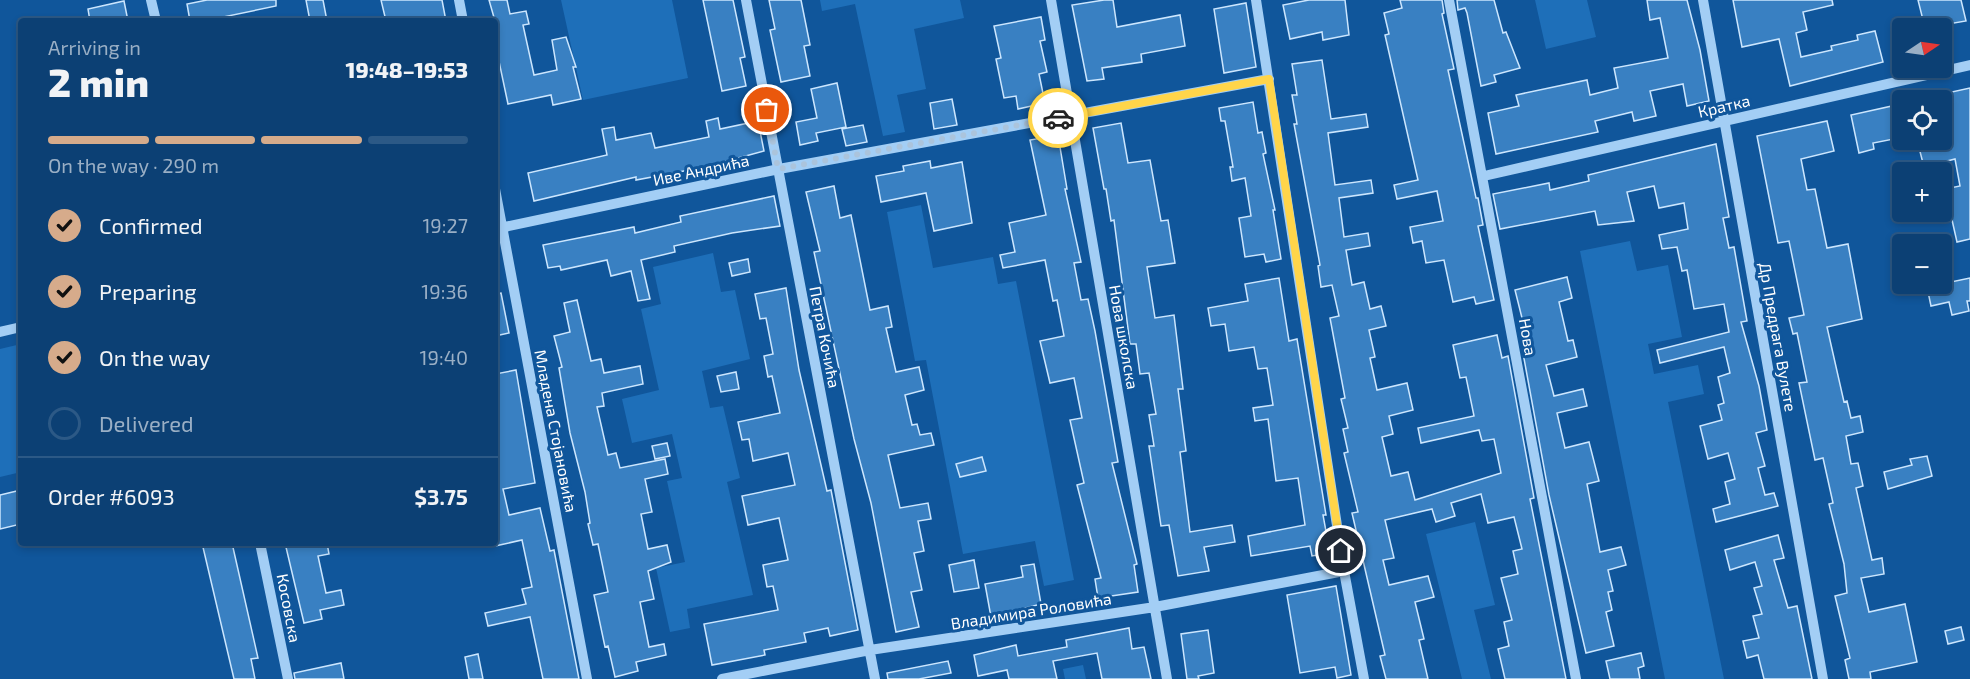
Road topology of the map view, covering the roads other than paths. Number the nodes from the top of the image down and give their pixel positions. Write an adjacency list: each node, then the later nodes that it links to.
1 (151, 0): 8 (street)
2 (459, 0): 9 (street)
3 (746, 0): 14 (street, Петра Кочића)
4 (1051, 0): 12 (street, Нова школска)
5 (1256, 0): 11 (street)
6 (1449, 0): 15 (street, Нова)
7 (1703, 0): 13 (street, Др Предрага Вулете)
8 (155, 18)
9 (462, 18)
10 (1970, 65): 13 (street, Кратка)
11 (1269, 79): 12 (street, Иве Андрића); 20 (street)
12 (1071, 115): 14 (street, Иве Андрића); 21 (street, Нова школска)
13 (1725, 121): 15 (street, Кратка); 30 (street, Др Предрага Вулете)
14 (778, 169): 16 (street, Иве Андрића); 22 (street, Петра Кочића)
15 (1484, 176): 29 (street, Нова)
16 (499, 228): 24 (street, Младена Стојановића)
17 (18, 328): 18 (street)
18 (0, 332)
19 (262, 546): 23 (street, Косовска)
20 (1344, 571): 21 (street, Владимира Роловића); 28 (street)
21 (1155, 607): 22 (street, Владимира Роловића); 27 (street, Нова школска)
22 (870, 650): 25 (street, Владимира Роловића); 26 (street, Петра Кочића)
23 (288, 679)
24 (587, 679)
25 (722, 679)
26 (875, 679)
27 (1167, 679)
28 (1364, 679)
29 (1576, 679)
30 (1823, 679)

